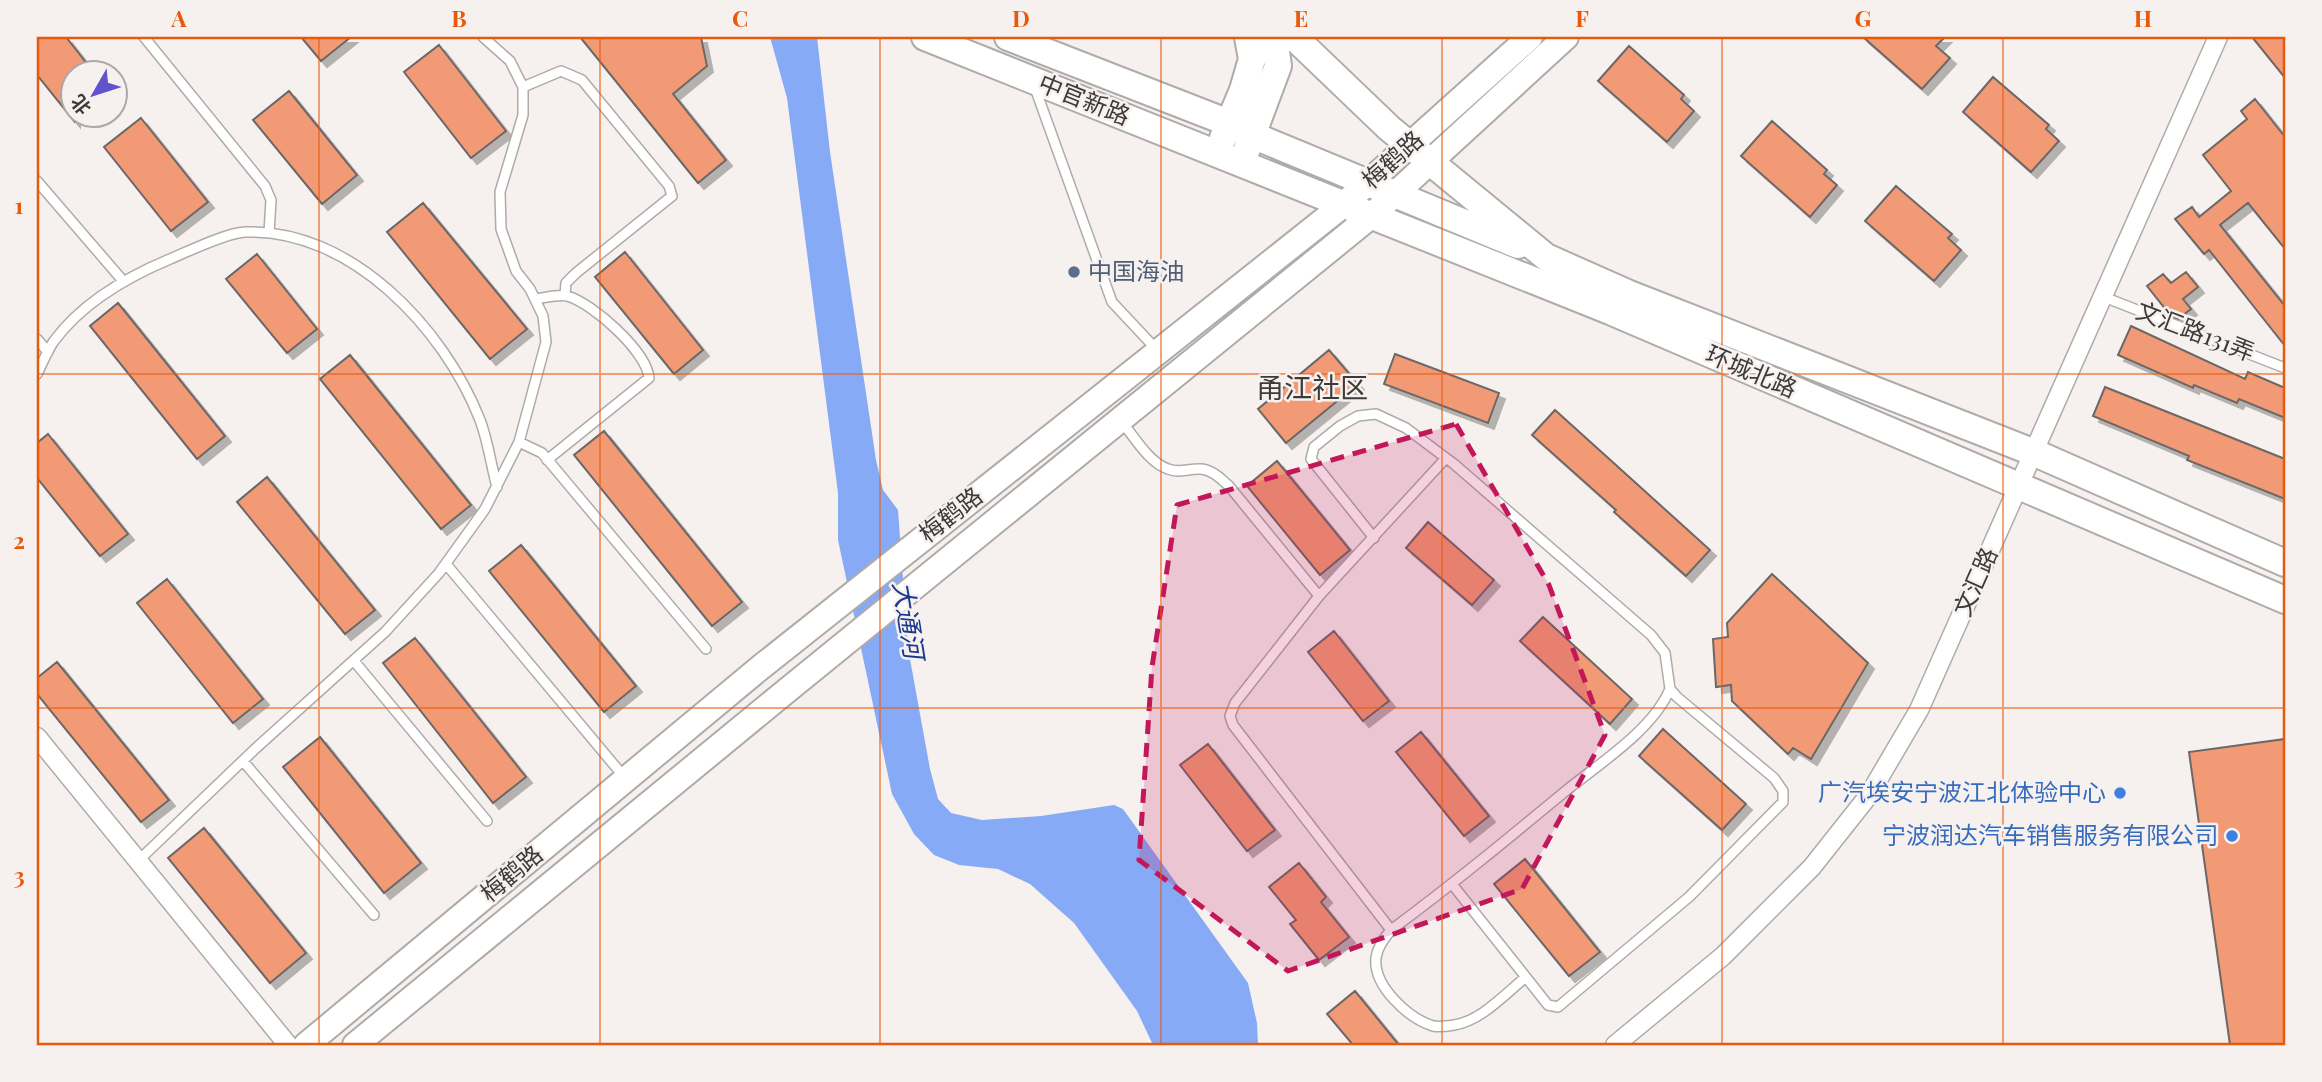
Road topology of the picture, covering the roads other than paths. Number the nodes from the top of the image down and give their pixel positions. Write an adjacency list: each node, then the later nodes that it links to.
1 (144, 37): 22 (lane)
2 (483, 37): 12 (lane)
3 (925, 37): 11 (main road, 中官新路)
4 (1008, 37): 13 (main road, 中官新路)
5 (1248, 37): 13 (main road)
6 (1274, 37): 13 (main road)
7 (1294, 37): 15 (main road, 环城北路)
8 (1530, 37): 15 (street, 梅鹤路)
9 (1566, 37): 15 (street, 梅鹤路)
10 (2217, 37): 26 (street, 文汇路)
11 (1032, 79): 14 (main road, 中官新路); 29 (lane)
12 (523, 87): 25 (lane); 27 (lane)
13 (1240, 129): 14 (main road); 16 (main road); 18 (main road, 环城北路)
14 (1217, 153): 16 (main road, 中官新路)
15 (1420, 153): 18 (street, 梅鹤路); 19 (street, 梅鹤路); 23 (main road, 环城北路)
16 (1242, 164): 20 (main road, 环城北路)
17 (37, 181): 24 (lane)
18 (1368, 183): 19 (main road, 环城北路); 20 (street, 梅鹤路)
19 (1395, 194): 21 (street, 梅鹤路); 23 (main road, 环城北路)
20 (1343, 205): 21 (main road, 环城北路); 29 (street, 梅鹤路)
21 (1371, 216): 33 (street, 梅鹤路); 38 (main road, 环城北路)
22 (269, 233): 24 (lane); 39 (lane)
23 (1546, 257): 35 (main road, 环城北路)
24 (124, 282): 30 (lane)
25 (565, 295): 27 (lane); 37 (lane)
26 (2104, 297): 31 (lane, 文汇路131弄); 35 (street, 文汇路)
27 (535, 299): 34 (lane)
28 (37, 339): 30 (lane)
29 (1158, 351): 50 (street, 梅鹤路)
30 (48, 352): 32 (lane)
31 (2285, 368)
32 (37, 374)
33 (1120, 419): 43 (lane); 59 (street, 梅鹤路)
34 (519, 442): 37 (lane); 39 (lane)
35 (2035, 453): 38 (street, 文汇路); 41 (main road, 环城北路)
36 (1446, 458): 40 (lane); 40 (lane); 47 (lane)
37 (547, 460): 45 (lane)
38 (2019, 486): 44 (main road, 环城北路); 60 (street, 文汇路)
39 (497, 487): 42 (lane)
40 (1374, 538): 43 (lane)
41 (2285, 563)
42 (446, 564): 46 (lane); 50 (lane)
43 (1319, 596): 55 (lane)
44 (2285, 600)
45 (706, 649)
46 (354, 661): 49 (lane); 51 (lane)
47 (1670, 689): 53 (lane); 56 (lane)
48 (37, 737): 52 (street)
49 (243, 761): 52 (lane); 54 (lane)
50 (626, 779): 58 (street, 梅鹤路)
51 (487, 821)
52 (138, 861): 57 (street)
53 (1452, 884): 55 (lane); 56 (lane)
54 (374, 915)
55 (1391, 930): 56 (lane)
56 (1526, 977)
57 (288, 1045)
58 (306, 1045)
59 (355, 1045)
60 (1615, 1045)

